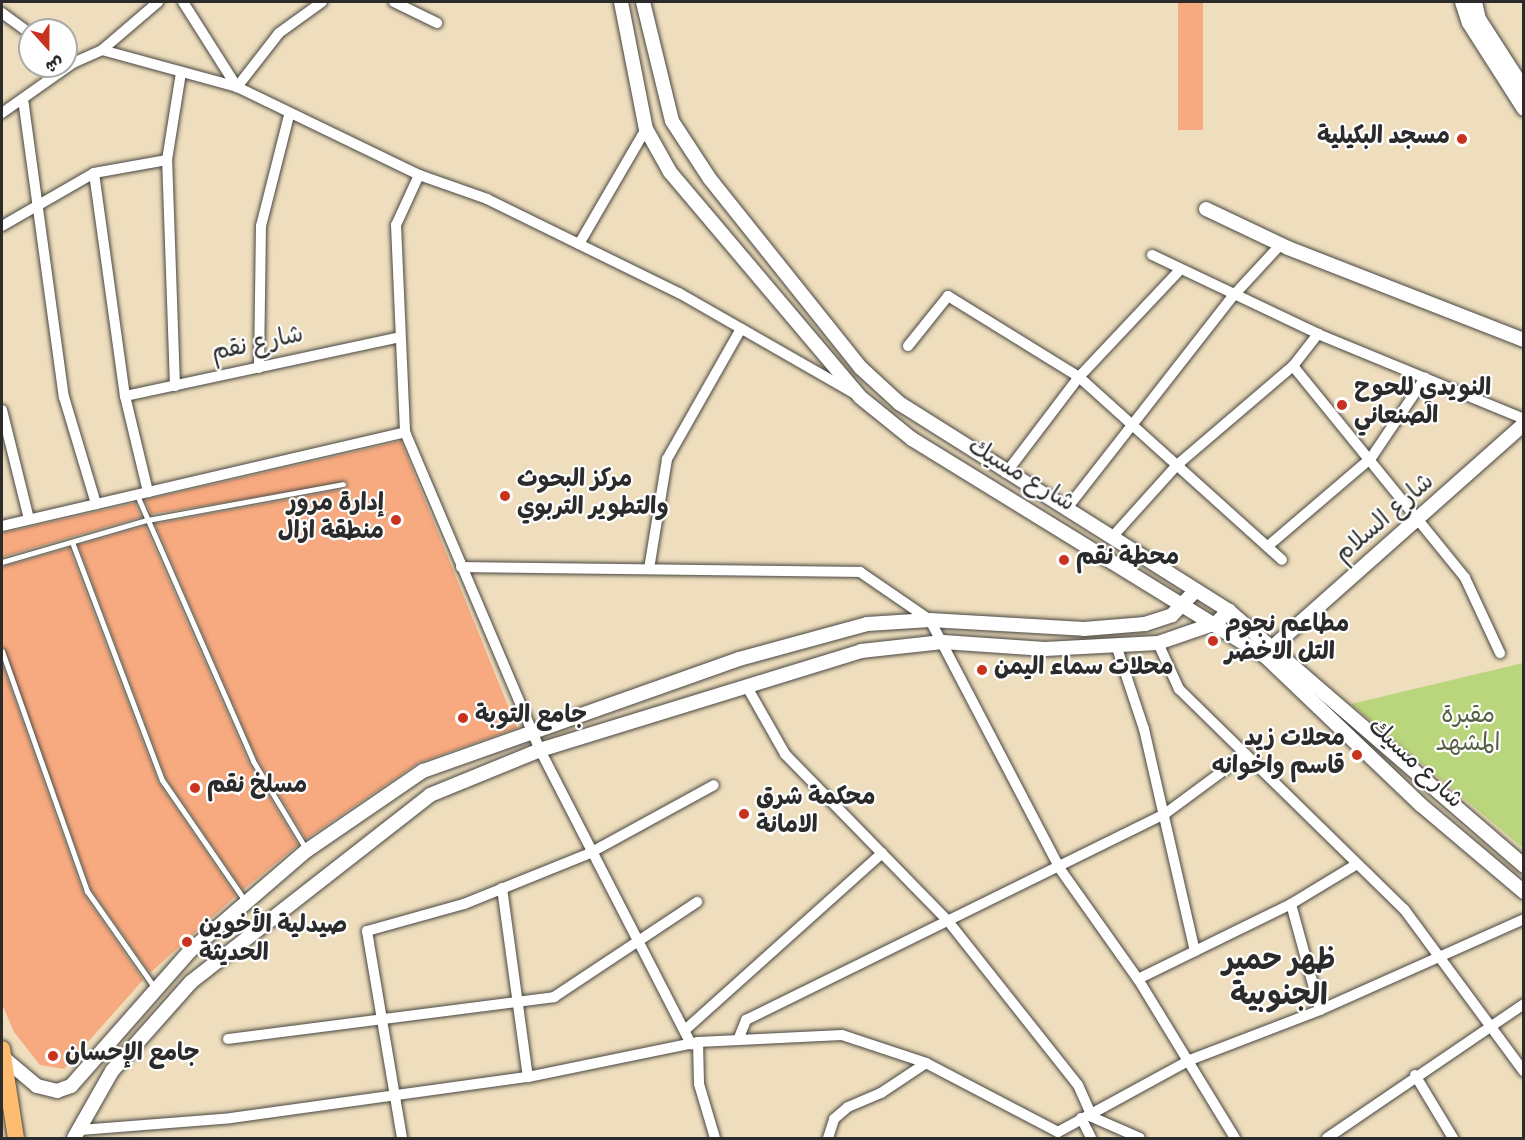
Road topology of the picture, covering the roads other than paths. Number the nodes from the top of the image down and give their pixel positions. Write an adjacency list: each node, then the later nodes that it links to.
1 (158, 2): 13 (street)
2 (183, 2): 17 (street)
3 (322, 2): 9 (street)
4 (394, 2): 11 (street)
5 (621, 2): 23 (street, شارع مسيك)
6 (643, 2): 54 (street, شارع مسيك)
7 (1462, 2): 20 (street)
8 (1475, 2): 18 (street)
9 (302, 6): 17 (street)
10 (2, 13): 12 (street)
11 (437, 23)
12 (18, 24)
13 (102, 50): 14 (street); 15 (street)
14 (78, 58)
15 (181, 73): 17 (street); 24 (street)
16 (48, 78): 19 (street)
17 (237, 87): 22 (street)
18 (1524, 89)
19 (23, 99): 21 (street); 27 (street)
20 (1524, 109)
21 (2, 113)
22 (289, 115): 26 (street); 41 (street)
23 (646, 129): 30 (street); 46 (street, شارع مسيك)
24 (167, 160): 25 (street); 44 (street)
25 (94, 173): 27 (street); 45 (street)
26 (418, 175): 30 (street); 37 (street)
27 (40, 202): 29 (street); 58 (street)
28 (1206, 209): 31 (street)
29 (2, 226)
30 (579, 244): 35 (street)
31 (1280, 245): 34 (street); 38 (street)
32 (1152, 255): 33 (street)
33 (1179, 272): 34 (street); 42 (street)
34 (1233, 296): 36 (street); 49 (street)
35 (741, 329): 46 (street); 70 (street)
36 (1318, 334): 40 (street); 43 (street)
37 (400, 337): 41 (street, شارع نقم); 51 (street)
38 (1524, 340)
39 (908, 346): 42 (street)
40 (1293, 366): 52 (street); 53 (street)
41 (259, 368): 44 (street, شارع نقم)
42 (1079, 377): 49 (street); 54 (street)
43 (1425, 378): 48 (street); 52 (street)
44 (175, 386): 45 (street, شارع نقم)
45 (125, 396): 56 (street)
46 (860, 397): 72 (street, شارع مسيك)
47 (2, 410): 60 (street)
48 (1524, 419)
49 (1131, 424): 53 (street); 59 (street)
50 (1524, 424): 61 (street, شارع السلام)
51 (405, 432): 56 (street); 69 (street)
52 (1371, 458): 61 (street); 66 (street)
53 (1177, 465): 64 (street); 66 (street)
54 (1006, 473): 59 (street, شارع مسيك)
55 (343, 484): 62 (lane)
56 (148, 492): 57 (street)
57 (137, 495): 58 (street); 62 (lane)
58 (96, 504): 60 (street)
59 (1068, 507): 64 (street, شارع مسيك)
60 (29, 519): 63 (street)
61 (1422, 519): 78 (street, شارع السلام); 81 (street)
62 (147, 520): 65 (lane); 88 (lane)
63 (2, 526)
64 (1114, 535): 71 (street, شارع مسيك)
65 (72, 542): 68 (lane); 96 (lane)
66 (1268, 546): 67 (street)
67 (1282, 560)
68 (2, 562)
69 (461, 567): 70 (street); 83 (street)
70 (649, 569): 74 (street)
71 (1195, 591): 72 (street); 73 (street, شارع مسيك)
72 (1185, 603): 74 (street); 75 (street, شارع مسيك)
73 (1229, 611): 75 (street); 78 (street, شارع مسيك)
74 (930, 620): 76 (street); 83 (street)
75 (1216, 623): 77 (street); 95 (street, شارع مسيك)
76 (943, 642): 79 (street); 82 (street); 93 (street)
77 (1158, 643): 79 (street); 85 (street)
78 (1275, 645): 92 (street, شارع مسيك)
79 (1116, 648): 87 (street)
80 (2, 651): 105 (lane)
81 (1500, 653)
82 (747, 687): 84 (street); 90 (street)
83 (531, 730): 84 (street); 88 (street)
84 (540, 750): 89 (street); 123 (street)
85 (1246, 754): 87 (street); 91 (street)
86 (714, 785): 89 (street)
87 (1166, 813): 93 (street); 102 (street)
88 (306, 851): 96 (street)
89 (590, 853): 94 (street); 101 (street)
90 (882, 854): 100 (street); 111 (street)
91 (1357, 864): 98 (street); 103 (street)
92 (1524, 866)
93 (1060, 869): 100 (street); 104 (street)
94 (502, 888): 107 (street); 109 (street)
95 (1524, 892)
96 (247, 902): 105 (street)
97 (697, 902): 101 (street)
98 (1291, 904): 102 (street); 108 (street)
99 (1524, 919): 103 (street)
100 (948, 921): 113 (street); 122 (street)
101 (643, 943): 107 (street); 111 (street)
102 (1196, 951): 104 (street)
103 (1439, 959): 108 (street); 110 (street)
104 (1138, 979): 116 (street)
105 (156, 989): 115 (street)
106 (1524, 1004): 110 (street)
107 (516, 1005): 109 (street); 120 (street)
108 (1320, 1010): 116 (street)
109 (382, 1022): 112 (street); 121 (street)
110 (1490, 1026): 118 (street); 119 (street)
111 (685, 1030): 114 (street)
112 (228, 1039)
113 (738, 1040): 114 (street); 117 (street)
114 (694, 1043): 120 (street); 127 (street)
115 (3, 1054): 125 (main road)
116 (1190, 1060): 122 (street); 131 (street)
117 (926, 1063): 124 (street); 128 (street)
118 (1524, 1072)
119 (1414, 1075): 132 (street); 133 (street)
120 (528, 1077): 121 (street)
121 (394, 1095): 123 (street); 126 (street)
122 (1086, 1117): 124 (street); 129 (street); 130 (street)
123 (77, 1134)
124 (1056, 1135)
125 (16, 1138)
126 (402, 1138)
127 (715, 1138)
128 (828, 1138)
129 (1091, 1138)
130 (1140, 1138)
131 (1235, 1138)
132 (1327, 1138)
133 (1453, 1138)

